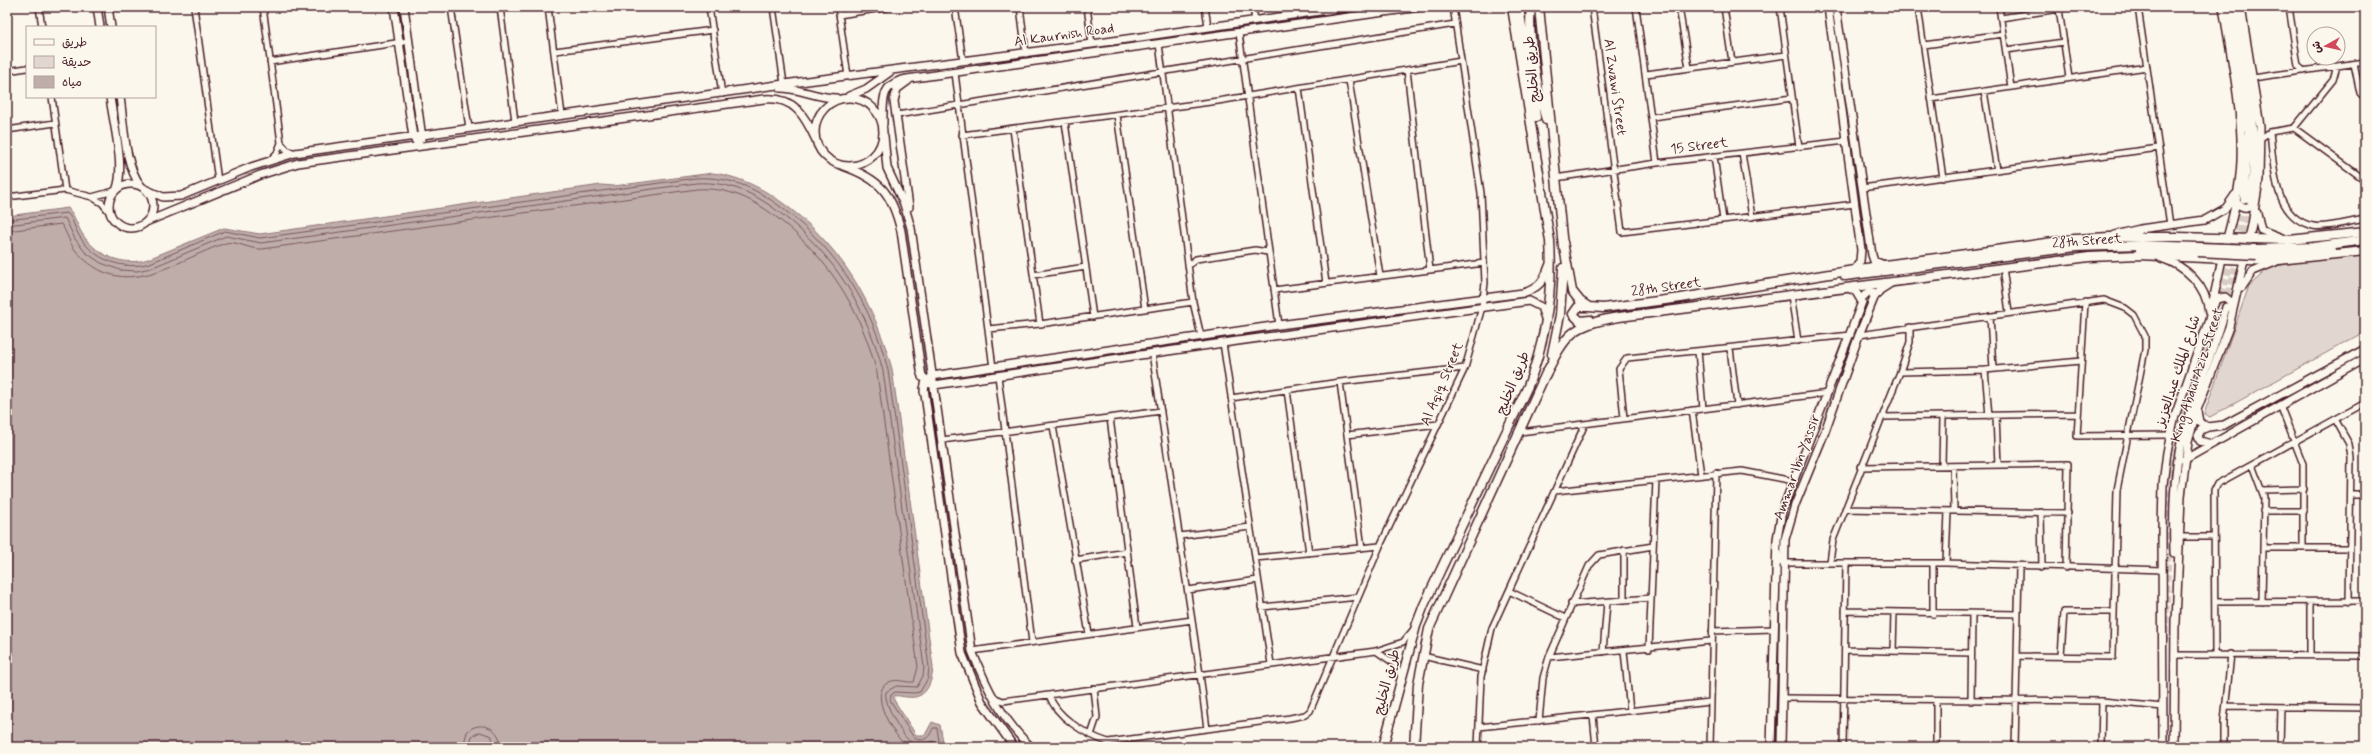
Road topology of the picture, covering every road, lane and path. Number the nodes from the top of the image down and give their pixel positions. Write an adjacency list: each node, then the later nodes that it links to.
1 (39, 7): 53 (street)
2 (97, 7): 54 (street)
3 (194, 7): 150 (street)
4 (263, 7): 73 (street)
5 (394, 7): 62 (street)
6 (404, 7): 60 (street)
7 (451, 7): 120 (street)
8 (500, 7): 115 (street)
9 (548, 7): 67 (street)
10 (709, 7): 57 (street)
11 (773, 7): 94 (street)
12 (838, 7): 47 (street)
13 (889, 7): 47 (street)
14 (955, 7): 71 (street)
15 (1020, 7): 68 (street)
16 (1087, 7): 63 (street)
17 (1205, 7): 56 (street)
18 (1253, 7): 50 (street)
19 (1348, 7): 45 (street, Al Kaurnish Road)
20 (1420, 7): 58 (street, Al Kaurnish Road)
21 (1453, 7): 52 (street, Al Aqiq Street)
22 (1508, 7): 51 (street)
23 (1512, 7): 51 (main road, طريق الخليج)
24 (1519, 7): 145 (main road)
25 (1531, 7): 133 (main road)
26 (1539, 7): 133 (main road, طريق الخليج)
27 (1592, 7): 143 (street, Al Zwawi Street)
28 (1636, 7): 88 (street)
29 (1679, 7): 81 (street)
30 (1724, 7): 74 (street)
31 (1780, 7): 69 (street)
32 (1828, 7): 131 (street)
33 (1836, 7): 153 (street)
34 (1918, 7): 65 (street)
35 (2000, 7): 49 (street)
36 (2068, 7): 37 (street); 46 (street)
37 (2071, 7)
38 (2138, 7): 79 (street)
39 (2223, 7): 151 (street, شارع الملك عبدالعزيز)
40 (2230, 7): 158 (street, شارع الملك عبدالعزيز)
41 (2236, 7): 158 (street, شارع الملك عبدالعزيز)
42 (2241, 7): 92 (street)
43 (2289, 7): 84 (street)
44 (109, 8): 55 (street)
45 (1325, 9): 48 (street, Al Kaurnish Road)
46 (2059, 9): 49 (street); 61 (street)
47 (839, 15): 89 (street)
48 (1279, 17): 50 (street, Al Kaurnish Road); 58 (street)
49 (2001, 18): 59 (street)
50 (1255, 21): 56 (street, Al Kaurnish Road)
51 (1514, 21): 145 (main road, طريق الخليج)
52 (1455, 24): 70 (street); 72 (street, Al Aqiq Street)
53 (42, 26)
54 (100, 26)
55 (111, 26)
56 (1208, 26): 63 (street, Al Kaurnish Road)
57 (712, 30): 67 (street); 99 (street)
58 (1239, 33): 64 (street, Al Kaurnish Road); 70 (street)
59 (2003, 34): 65 (street); 66 (street)
60 (409, 41): 62 (street); 125 (street)
61 (2064, 42): 66 (street); 91 (street)
62 (399, 43): 73 (street); 128 (street)
63 (1092, 44): 68 (street, Al Kaurnish Road)
64 (1159, 44): 86 (street, Al Kaurnish Road); 87 (street)
65 (1924, 45): 108 (street)
66 (2006, 50): 95 (street)
67 (555, 51): 113 (street)
68 (1026, 54): 71 (street, Al Kaurnish Road)
69 (1786, 55): 74 (street); 106 (street)
70 (1242, 59): 87 (street); 100 (street)
71 (963, 61): 82 (street, Al Kaurnish Road)
72 (1461, 61): 83 (street); 186 (street, Al Aqiq Street)
73 (270, 62): 132 (street)
74 (1732, 62): 81 (street)
75 (2365, 62): 76 (street)
76 (2354, 64): 77 (street); 107 (street)
77 (2346, 65)
78 (2337, 66): 84 (street); 121 (street)
79 (2147, 67): 91 (street); 136 (street)
80 (26, 68): 85 (street)
81 (1689, 68): 88 (street)
82 (896, 69): 89 (street, Al Kaurnish Road); 101 (street)
83 (1407, 70): 93 (street); 191 (street)
84 (2304, 70): 92 (street)
85 (7, 71)
86 (955, 73): 90 (street, Al Kaurnish Road); 109 (street)
87 (1163, 73): 109 (street); 110 (street)
88 (1646, 74): 114 (street)
89 (848, 76): 94 (street, Al Kaurnish Road)
90 (916, 78): 111 (street); 118 (street, Al Kaurnish Road)
91 (2069, 78): 95 (street)
92 (2253, 78): 119 (street)
93 (1349, 80): 96 (street); 194 (street)
94 (784, 84): 97 (street, Al Kaurnish Road)
95 (2011, 87): 98 (street)
96 (1299, 88): 100 (street); 197 (street)
97 (754, 90): 99 (street); 105 (street)
98 (1984, 91): 108 (street); 144 (street)
99 (722, 94): 113 (street)
100 (1247, 96): 110 (street); 177 (street)
101 (847, 97): 105 (street); 118 (street)
102 (52, 98): 117 (street)
103 (110, 98): 155 (street)
104 (120, 98): 152 (street)
105 (839, 98): 130 (street)
106 (1792, 98): 114 (street); 135 (street)
107 (2365, 98)
108 (1931, 99): 147 (street)
109 (959, 105): 111 (street); 126 (street)
110 (1168, 108): 112 (street); 187 (street)
111 (897, 115): 166 (street)
112 (1117, 115): 116 (street); 212 (street)
113 (562, 116): 115 (street)
114 (1652, 117): 141 (street)
115 (515, 122): 120 (street)
116 (1065, 122): 122 (street); 189 (street)
117 (55, 123): 123 (street); 154 (street)
118 (883, 124): 127 (street)
119 (2260, 126): 124 (street); 129 (street)
120 (468, 128): 125 (street)
121 (2294, 128): 124 (street); 149 (street)
122 (1013, 129): 126 (street); 193 (street)
123 (7, 130)
124 (2270, 132): 129 (street); 162 (street)
125 (423, 135): 128 (street); 134 (street)
126 (962, 135): 223 (street)
127 (884, 136): 142 (street); 166 (street)
128 (413, 137): 134 (street); 137 (street)
129 (2261, 138): 148 (street, King Abdul Aziz Street)
130 (816, 140): 134 (street); 142 (street)
131 (1846, 141): 135 (street, 15 Street); 159 (street)
132 (281, 143): 137 (street); 140 (street)
133 (1552, 144): 146 (main road, طريق الخليج)
134 (420, 146): 164 (street)
135 (1798, 146): 138 (street, 15 Street)
136 (2159, 148): 144 (street); 165 (street)
137 (295, 153): 140 (street)
138 (1742, 153): 139 (street, 15 Street); 161 (street)
139 (1714, 156): 141 (street, 15 Street); 163 (street)
140 (270, 160): 150 (street)
141 (1657, 163): 143 (street, 15 Street)
142 (843, 166): 240 (street)
143 (1614, 170): 146 (street, 15 Street); 163 (street, Al Zwawi Street)
144 (1997, 170): 147 (street)
145 (1540, 171): 182 (main road, طريق الخليج)
146 (1556, 178): 173 (main road, طريق الخليج)
147 (1943, 178): 153 (street)
148 (2259, 180): 158 (street); 170 (street, King Abdul Aziz Street); 171 (street)
149 (2365, 180)
150 (218, 181): 152 (street)
151 (2239, 184): 158 (street, شارع الملك عبدالعزيز); 165 (street)
152 (144, 188): 155 (street); 164 (street)
153 (1862, 188): 179 (street)
154 (65, 190): 156 (street); 157 (street)
155 (115, 190): 157 (street); 160 (street)
156 (7, 197)
157 (92, 197): 160 (street)
158 (2243, 200): 169 (street, شارع الملك عبدالعزيز)
159 (1855, 204): 161 (street); 180 (street)
160 (110, 213): 164 (street)
161 (1752, 217): 163 (street)
162 (2365, 219)
163 (1723, 220)
164 (146, 222)
165 (2170, 225): 168 (street)
166 (911, 228): 241 (street)
167 (2365, 232): 171 (main road, 28th Street)
168 (2109, 237): 169 (main road, 28th Street); 188 (main road, 28th Street)
169 (2227, 238): 170 (main road, 28th Street); 183 (street, شارع الملك عبدالعزيز)
170 (2249, 239): 171 (main road, 28th Street); 184 (street, King Abdul Aziz Street)
171 (2289, 240)
172 (2365, 240): 178 (main road, 28th Street)
173 (1563, 242): 210 (main road); 243 (main road, طريق الخليج)
174 (2365, 246): 178 (main road, 28th Street)
175 (2198, 250): 178 (main road, 28th Street, bridge); 195 (main road, 28th Street); 200 (main road, 28th Street)
176 (2365, 251): 185 (main road, 28th Street)
177 (1268, 252): 187 (street); 199 (street)
178 (2257, 252)
179 (1872, 255): 180 (street); 188 (street)
180 (1861, 256): 192 (street)
181 (2157, 256): 183 (main road, 28th Street); 190 (main road, 28th Street); 217 (street)
182 (1551, 260): 201 (street); 218 (main road, طريق الخليج)
183 (2222, 260): 184 (main road, 28th Street); 217 (street, شارع الملك عبدالعزيز)
184 (2244, 261): 185 (main road, 28th Street); 222 (street, King Abdul Aziz Street)
185 (2279, 261): 222 (street)
186 (1484, 263): 191 (street); 205 (street, Al Aqiq Street)
187 (1189, 265): 206 (street)
188 (1885, 265): 192 (main road, 28th Street)
189 (1086, 267): 193 (street); 215 (street)
190 (2003, 267): 196 (main road, 28th Street); 213 (street)
191 (1430, 270): 194 (street)
192 (1855, 270): 195 (main road, 28th Street)
193 (1033, 275): 219 (street)
194 (1380, 276): 197 (street)
195 (1819, 276): 210 (main road, 28th Street)
196 (1892, 282): 198 (main road, 28th Street); 204 (street)
197 (1326, 283): 199 (street)
198 (1849, 288): 200 (main road, 28th Street); 203 (street)
199 (1274, 290): 220 (street)
200 (1813, 292): 202 (main road, 28th Street)
201 (1523, 293): 205 (street); 207 (street)
202 (1791, 295): 216 (main road, 28th Street); 227 (street)
203 (1862, 298): 204 (street); 224 (street, Ammar Ibn Yassir)
204 (1874, 298): 225 (street, Ammar Ibn Yassir)
205 (1483, 299): 209 (street, Al Aqiq Street); 220 (street)
206 (1193, 302): 212 (street); 226 (street)
207 (1530, 302): 209 (street); 218 (street)
208 (2085, 302): 213 (street); 234 (street); 274 (street)
209 (1482, 307): 228 (street); 236 (street, Al Aqiq Street)
210 (1589, 307): 216 (main road)
211 (2226, 307): 347 (street, شارع الملك عبدالعزيز)
212 (1145, 309): 215 (street)
213 (2009, 313): 214 (street)
214 (1990, 316): 221 (street); 237 (street)
215 (1093, 317): 219 (street)
216 (1603, 320): 243 (main road, 28th Street)
217 (2209, 320): 222 (street); 273 (street, شارع الملك عبدالعزيز)
218 (1546, 321): 348 (main road, طريق الخليج)
219 (1040, 324): 223 (street)
220 (1279, 325): 226 (street)
221 (1910, 327): 225 (street); 239 (street)
222 (2229, 328): 256 (street, King Abdul Aziz Street)
223 (988, 329): 235 (street)
224 (1851, 335): 227 (street); 249 (street, Ammar Ibn Yassir)
225 (1859, 335): 316 (street, Ammar Ibn Yassir)
226 (1201, 336): 235 (street)
227 (1798, 341): 229 (street)
228 (1223, 343): 232 (street); 250 (street)
229 (1730, 348): 231 (street); 252 (street)
230 (2365, 349): 269 (street)
231 (1698, 351): 254 (street); 263 (street)
232 (1152, 353): 242 (street); 257 (street)
233 (2365, 358): 253 (street)
234 (2081, 361): 237 (street); 258 (street)
235 (993, 368): 241 (street)
236 (1464, 368): 245 (street); 266 (street, Al Aqiq Street)
237 (1993, 369): 238 (street)
238 (1985, 370): 239 (street); 259 (street)
239 (1900, 372): 264 (street)
240 (922, 374): 244 (street); 248 (street)
241 (932, 376): 244 (street); 246 (street)
242 (998, 376): 246 (street); 270 (street)
243 (1545, 376): 271 (main road, طريق الخليج)
244 (926, 382): 246 (street); 248 (street)
245 (1340, 382): 247 (street); 272 (street)
246 (934, 385): 275 (street)
247 (1287, 390): 250 (street); 312 (street)
248 (924, 392): 400 (street)
249 (1828, 393): 252 (street); 287 (street, Ammar Ibn Yassir)
250 (1231, 398): 299 (street)
251 (2365, 404): 265 (street)
252 (1737, 405): 254 (street)
253 (2280, 405): 276 (street); 277 (street)
254 (1703, 409): 255 (street)
255 (1692, 410): 263 (street); 285 (street)
256 (2197, 410): 269 (street); 278 (street, King Abdul Aziz Street)
257 (1161, 411): 262 (street); 301 (street)
258 (2078, 414): 260 (street); 274 (street)
259 (1989, 416): 260 (street); 261 (street)
260 (1996, 416): 279 (street)
261 (1942, 417): 264 (street); 281 (street)
262 (1110, 418): 268 (street); 311 (street)
263 (1624, 418): 267 (street)
264 (1883, 418): 283 (street)
265 (2335, 419): 276 (street); 291 (street)
266 (1438, 424): 272 (street); 304 (street, Al Aqiq Street)
267 (1585, 424): 271 (street); 290 (street)
268 (1053, 426): 270 (street); 314 (street)
269 (2208, 427): 277 (street)
270 (1004, 432): 275 (street); 354 (street)
271 (1520, 432): 370 (main road, طريق الخليج)
272 (1347, 435): 306 (street)
273 (2170, 435): 274 (street); 324 (street, شارع الملك عبدالعزيز)
274 (2128, 436): 323 (street)
275 (942, 440): 358 (street)
276 (2294, 442): 280 (street); 288 (street)
277 (2211, 444): 278 (street)
278 (2184, 460): 302 (street, King Abdul Aziz Street)
279 (1998, 465): 282 (street); 298 (street)
280 (2252, 465): 289 (street); 303 (street)
281 (1942, 466): 282 (street); 283 (street)
282 (1953, 466): 294 (street)
283 (1860, 467): 293 (street)
284 (1716, 474): 285 (street); 287 (street); 351 (street)
285 (1701, 475): 286 (street)
286 (1656, 480): 290 (street); 305 (street)
287 (1794, 481): 300 (street, Ammar Ibn Yassir)
288 (2304, 489): 289 (street); 296 (street)
289 (2262, 490): 295 (street)
290 (1555, 491): 327 (street)
291 (2351, 495): 292 (street); 309 (street)
292 (2365, 495)
293 (1845, 509): 294 (street); 315 (street)
294 (1951, 511): 297 (street); 318 (street)
295 (2263, 511): 296 (street); 307 (street)
296 (2304, 511): 308 (street)
297 (2041, 512): 298 (street); 321 (street)
298 (2068, 513): 322 (street)
299 (1250, 527): 301 (street); 313 (street)
300 (1778, 534): 316 (street); 350 (street, Ammar Ibn Yassir)
301 (1180, 536): 326 (street)
302 (2179, 537): 303 (street); 347 (street, King Abdul Aziz Street)
303 (2214, 537): 332 (street)
304 (1380, 546): 306 (street); 328 (street, Al Aqiq Street)
305 (1653, 546): 310 (street); 329 (street)
306 (1362, 548): 312 (street)
307 (2263, 548): 308 (street); 333 (street)
308 (2303, 548): 309 (street)
309 (2350, 548): 335 (street)
310 (1624, 550): 330 (street); 337 (street)
311 (1127, 552): 314 (street); 349 (street)
312 (1309, 553): 313 (street)
313 (1255, 558): 325 (street)
314 (1075, 560): 352 (street)
315 (1830, 562): 316 (street); 319 (street)
316 (1786, 563): 382 (street, Ammar Ibn Yassir)
317 (1933, 563): 318 (street); 319 (street); 342 (street)
318 (1946, 563): 320 (street)
319 (1846, 564): 339 (street)
320 (2019, 567): 321 (street); 343 (street)
321 (2042, 567): 322 (street)
322 (2066, 568): 323 (street)
323 (2116, 569): 324 (street); 341 (street)
324 (2163, 570): 389 (street, شارع الملك عبدالعزيز)
325 (1258, 580): 326 (street); 338 (street)
326 (1188, 590): 346 (street)
327 (1509, 591): 345 (street); 376 (street)
328 (1358, 597): 338 (street); 369 (street, Al Aqiq Street)
329 (1651, 598): 330 (street); 356 (street)
330 (1624, 600): 331 (street)
331 (1607, 602): 337 (street); 361 (street)
332 (2215, 602): 333 (street); 364 (street)
333 (2262, 602): 334 (street)
334 (2310, 602): 335 (street); 368 (street)
335 (2349, 602): 336 (street)
336 (2365, 602)
337 (1571, 604): 345 (street)
338 (1262, 606): 375 (street)
339 (1845, 611): 340 (street); 357 (street)
340 (1894, 612): 342 (street); 362 (street)
341 (2114, 612): 366 (street); 366 (street)
342 (1933, 614): 344 (street)
343 (2018, 614): 344 (street); 371 (street)
344 (1972, 615): 363 (street)
345 (1565, 618): 373 (street)
346 (1192, 620): 349 (street); 377 (street)
347 (2176, 623): 367 (street, شارع الملك عبدالعزيز)
348 (1416, 626): 355 (street); 378 (main road, طريق الخليج)
349 (1137, 628): 352 (street)
350 (1774, 629): 351 (street); 408 (street, Ammar Ibn Yassir)
351 (1712, 631): 353 (street)
352 (1089, 634): 354 (street)
353 (1712, 641): 356 (street); 388 (street)
354 (1032, 642): 358 (street)
355 (1391, 646): 359 (street); 374 (street)
356 (1649, 648): 360 (street)
357 (1845, 650): 362 (street); 383 (street)
358 (972, 651): 381 (street)
359 (1376, 651): 369 (street); 374 (street)
360 (1624, 651): 361 (street); 394 (street)
361 (1603, 652): 373 (street)
362 (1893, 652): 363 (street)
363 (1971, 653): 385 (street)
364 (2215, 654): 365 (street); 367 (street)
365 (2231, 654): 368 (street); 390 (street)
366 (2061, 655): 371 (street)
367 (2174, 655): 415 (street, شارع الملك عبدالعزيز)
368 (2310, 655): 372 (street)
369 (1332, 656): 375 (street); 398 (street, Al Aqiq Street)
370 (1423, 656): 376 (street); 392 (main road, طريق الخليج)
371 (2017, 656): 386 (street)
372 (2365, 656)
373 (1549, 657): 396 (street)
374 (1387, 658): 378 (street)
375 (1271, 664): 377 (street)
376 (1483, 670): 397 (street)
377 (1200, 674): 379 (street); 398 (street)
378 (1402, 678): 402 (main road, طريق الخليج)
379 (1094, 688): 380 (street); 399 (street)
380 (1048, 695): 381 (street); 399 (street)
381 (991, 697): 401 (street)
382 (1782, 698): 383 (street); 409 (street, Ammar Ibn Yassir)
383 (1844, 698): 384 (street); 410 (street)
384 (1936, 700): 385 (street); 411 (street)
385 (1971, 701): 386 (street)
386 (2016, 701): 387 (street); 412 (street)
387 (2102, 701): 389 (street); 413 (street)
388 (1710, 702): 394 (street); 407 (street)
389 (2163, 706): 414 (street, شارع الملك عبدالعزيز)
390 (2226, 706): 391 (street); 416 (street)
391 (2281, 707): 393 (street); 417 (street)
392 (1416, 708): 403 (main road); 404 (main road, طريق الخليج)
393 (2365, 708)
394 (1630, 711): 395 (street)
395 (1593, 715): 396 (street); 406 (street)
396 (1539, 721): 397 (street)
397 (1479, 727): 405 (street)
398 (1207, 729): 399 (street)
399 (1091, 735)
400 (1014, 747)
401 (1031, 747)
402 (1383, 747)
403 (1409, 747)
404 (1414, 747)
405 (1478, 747)
406 (1596, 747)
407 (1710, 747)
408 (1771, 747)
409 (1781, 747)
410 (1843, 747)
411 (1936, 747)
412 (2015, 747)
413 (2101, 747)
414 (2162, 747)
415 (2174, 747)
416 (2224, 747)
417 (2280, 747)

